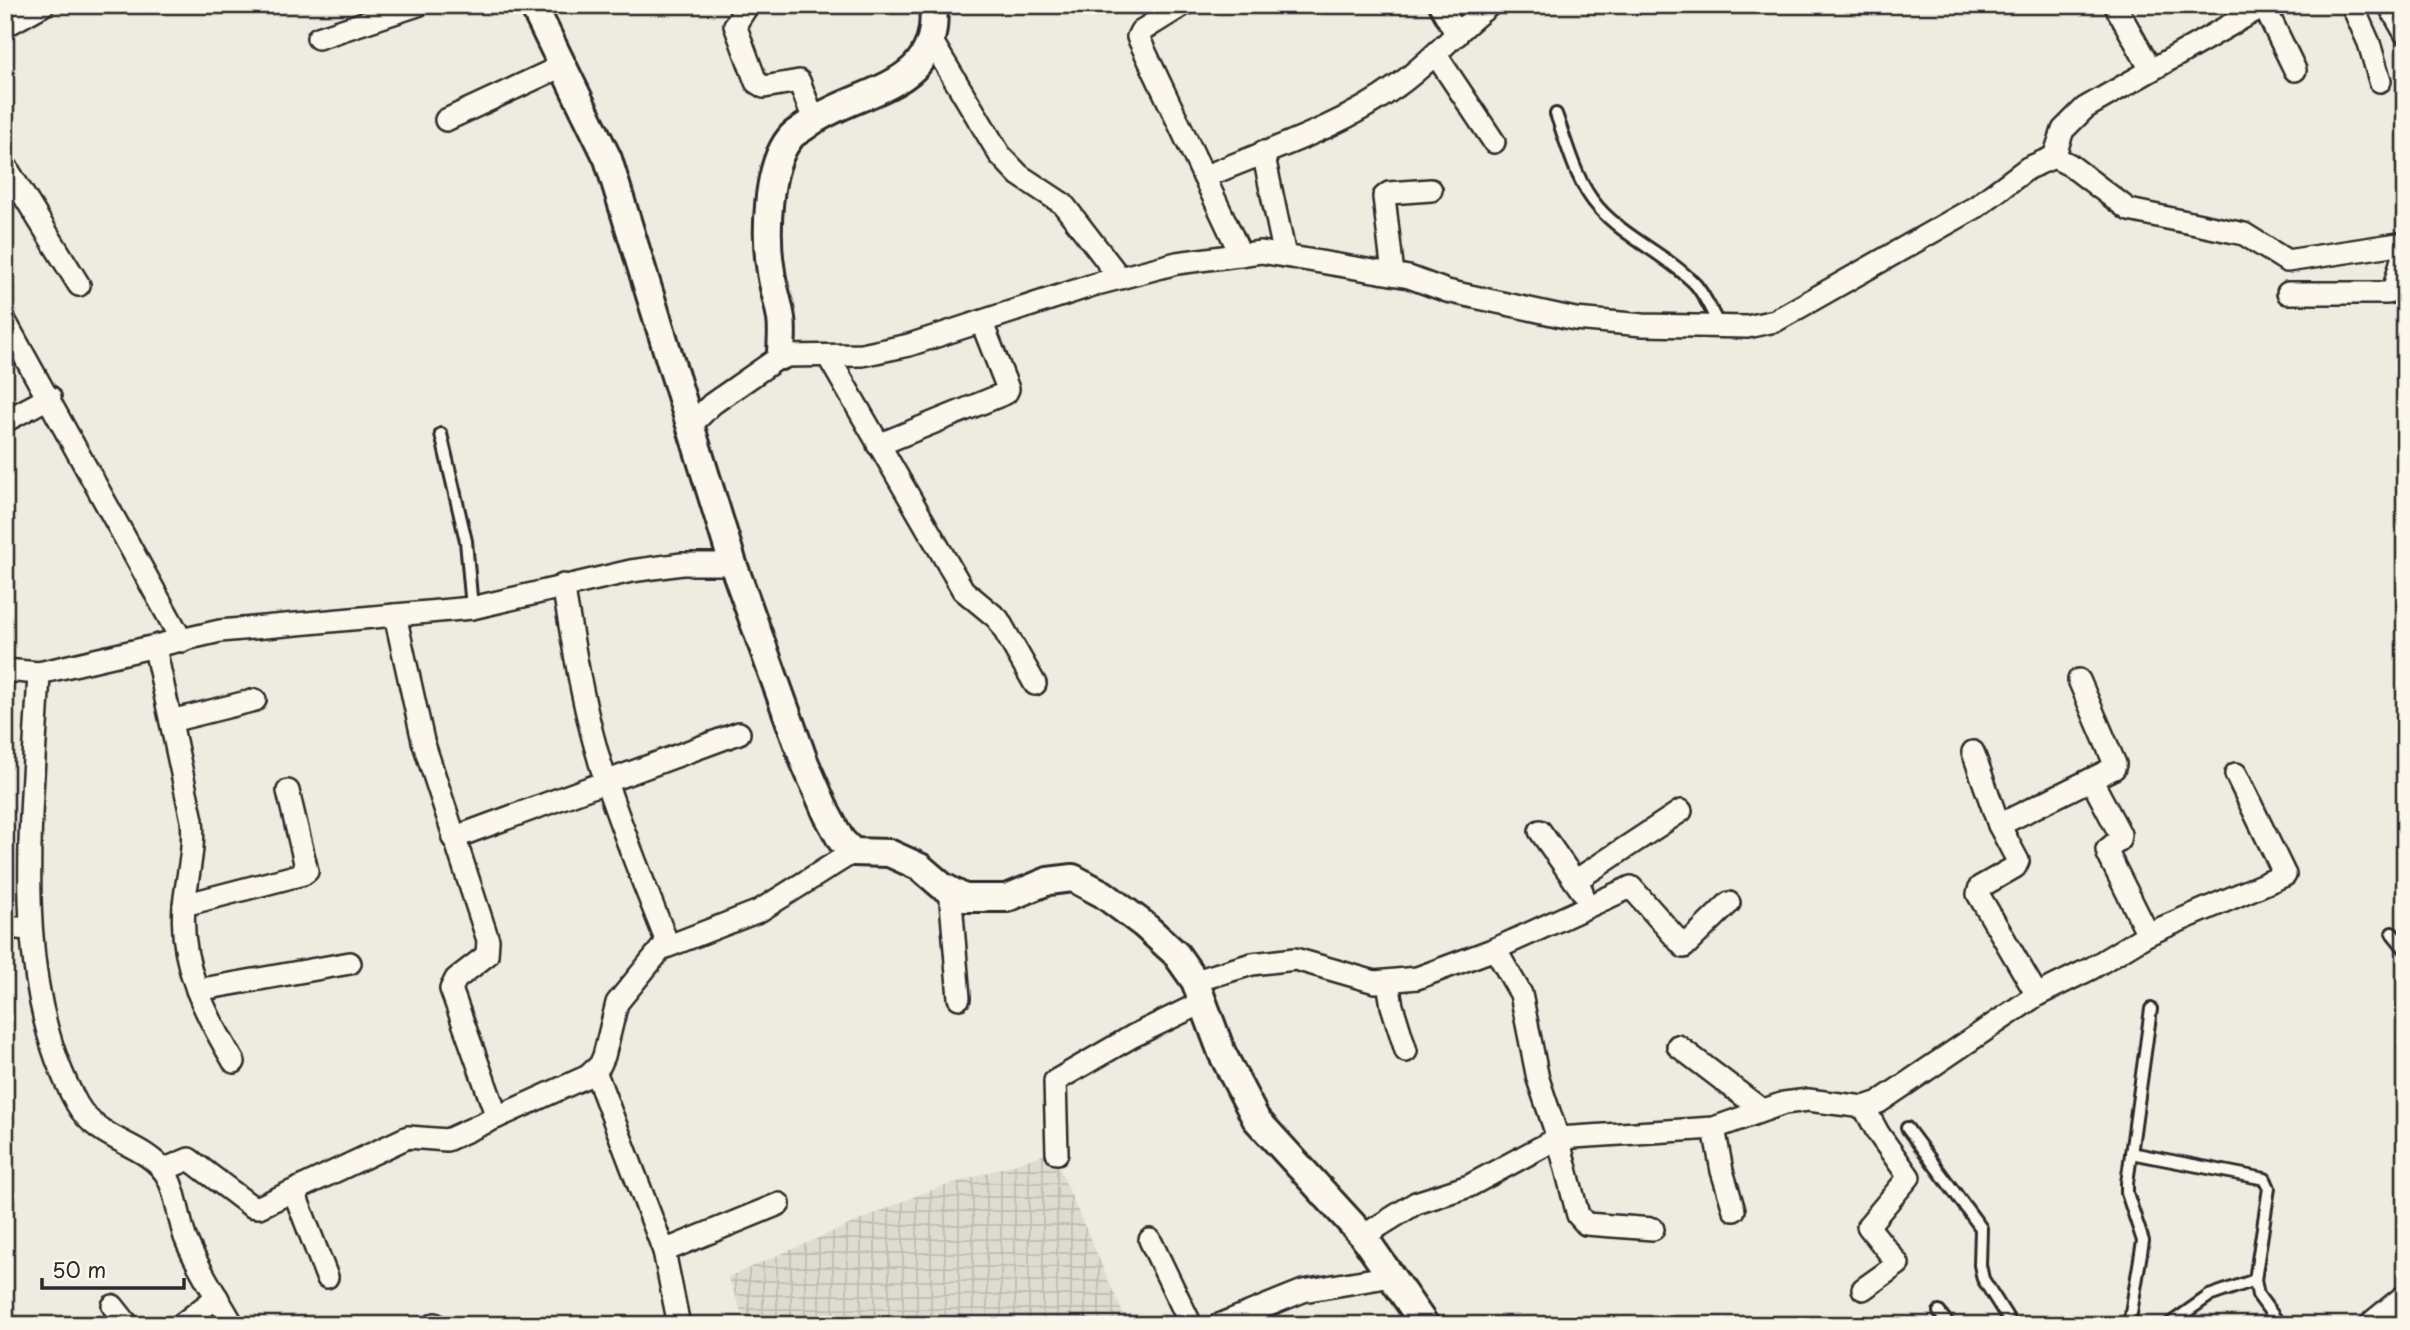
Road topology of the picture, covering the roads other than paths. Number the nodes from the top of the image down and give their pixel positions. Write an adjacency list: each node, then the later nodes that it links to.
1 (43, 5): 13 (street)
2 (418, 5): 16 (street)
3 (533, 5): 19 (street)
4 (748, 5): 25 (street)
5 (933, 5): 17 (street)
6 (1183, 5): 30 (street)
7 (1440, 5): 15 (street)
8 (1489, 5): 15 (street)
9 (2115, 5): 20 (street)
10 (2352, 5): 22 (street)
11 (2389, 5): 14 (street)
12 (2264, 6): 20 (street); 21 (street)
13 (5, 26)
14 (2405, 33)
15 (1457, 35): 18 (street)
16 (318, 38)
17 (931, 40): 25 (street); 38 (street)
18 (1436, 55): 26 (street); 27 (street)
19 (562, 66): 24 (street); 48 (street)
20 (2151, 70): 28 (street)
21 (2295, 70)
22 (2380, 81)
23 (1556, 114): 43 (lane)
24 (446, 120)
25 (814, 120): 44 (street)
26 (1494, 142)
27 (1263, 152): 30 (street); 36 (street)
28 (2054, 157): 33 (street); 43 (street)
29 (5, 164): 32 (street)
30 (1204, 177): 35 (street)
31 (1431, 190): 37 (street)
32 (12, 191): 39 (street)
33 (2405, 243)
34 (2405, 248): 40 (street)
35 (1241, 255): 36 (street); 38 (street)
36 (1286, 256): 37 (street)
37 (1393, 274): 43 (street)
38 (1120, 278): 42 (street)
39 (79, 285)
40 (2288, 293)
41 (5, 321): 46 (street)
42 (982, 323): 45 (street); 50 (street)
43 (1719, 326)
44 (781, 356): 45 (street); 48 (street)
45 (829, 358): 50 (street)
46 (50, 397): 47 (street); 55 (street)
47 (5, 421)
48 (690, 426): 51 (street)
49 (441, 434): 53 (lane)
50 (877, 445): 60 (street)
51 (733, 564): 52 (street); 73 (street)
52 (563, 585): 53 (street); 66 (street)
53 (472, 608): 54 (street)
54 (395, 615): 55 (street); 72 (street)
55 (182, 641): 56 (street)
56 (155, 648): 58 (street); 62 (street)
57 (5, 670): 58 (street)
58 (39, 673): 80 (street)
59 (2079, 680): 67 (street)
60 (1035, 684)
61 (255, 700): 62 (street)
62 (171, 721): 77 (street)
63 (739, 733): 66 (street)
64 (1973, 752): 70 (street)
65 (2236, 774): 82 (street)
66 (606, 781): 72 (street); 83 (street)
67 (2092, 781): 70 (street); 82 (street)
68 (288, 791): 77 (street)
69 (1681, 811): 74 (street)
70 (1999, 825): 90 (street)
71 (1541, 831): 74 (street)
72 (453, 838): 99 (street)
73 (853, 852): 75 (street); 83 (street)
74 (1575, 881): 78 (street)
75 (950, 890): 89 (street); 91 (street)
76 (1729, 903): 78 (street)
77 (184, 905): 88 (street)
78 (1591, 905): 85 (street)
79 (5, 927): 80 (street)
80 (29, 929): 105 (street)
81 (2392, 933): 84 (lane)
82 (2148, 934): 90 (street)
83 (668, 944): 96 (street)
84 (2405, 948)
85 (1495, 949): 87 (street); 102 (street)
86 (351, 963): 88 (street)
87 (1388, 982): 89 (street); 94 (street)
88 (197, 990): 95 (street)
89 (1199, 992): 103 (street); 110 (street)
90 (2036, 995): 97 (street)
91 (959, 998)
92 (2151, 1009): 104 (lane)
93 (1678, 1046): 98 (street)
94 (1406, 1051)
95 (234, 1062)
96 (595, 1071): 99 (street); 112 (street)
97 (1864, 1107): 98 (street); 116 (street)
98 (1762, 1110): 100 (street)
99 (498, 1117): 106 (street)
100 (1714, 1128): 102 (street); 108 (street)
101 (1907, 1128): 129 (lane)
102 (1558, 1138): 109 (street); 110 (street)
103 (1057, 1153)
104 (2131, 1153): 115 (lane); 130 (lane)
105 (163, 1170): 106 (street); 117 (street)
106 (294, 1192): 114 (street)
107 (779, 1205): 112 (street)
108 (1734, 1210)
109 (1653, 1228)
110 (1363, 1236): 113 (street)
111 (1150, 1240): 125 (street)
112 (664, 1251): 124 (street)
113 (1392, 1276): 126 (street); 127 (street)
114 (327, 1277)
115 (2255, 1280): 131 (lane); 132 (lane)
116 (1863, 1289)
117 (217, 1297): 122 (street); 123 (street)
118 (2405, 1303): 133 (main road)
119 (113, 1306): 121 (street)
120 (1939, 1312): 128 (lane)
121 (128, 1325)
122 (181, 1325)
123 (233, 1325)
124 (679, 1325)
125 (1191, 1325)
126 (1219, 1325)
127 (1425, 1325)
128 (1949, 1325)
129 (2012, 1325)
130 (2129, 1325)
131 (2168, 1325)
132 (2280, 1325)
133 (2378, 1325)

